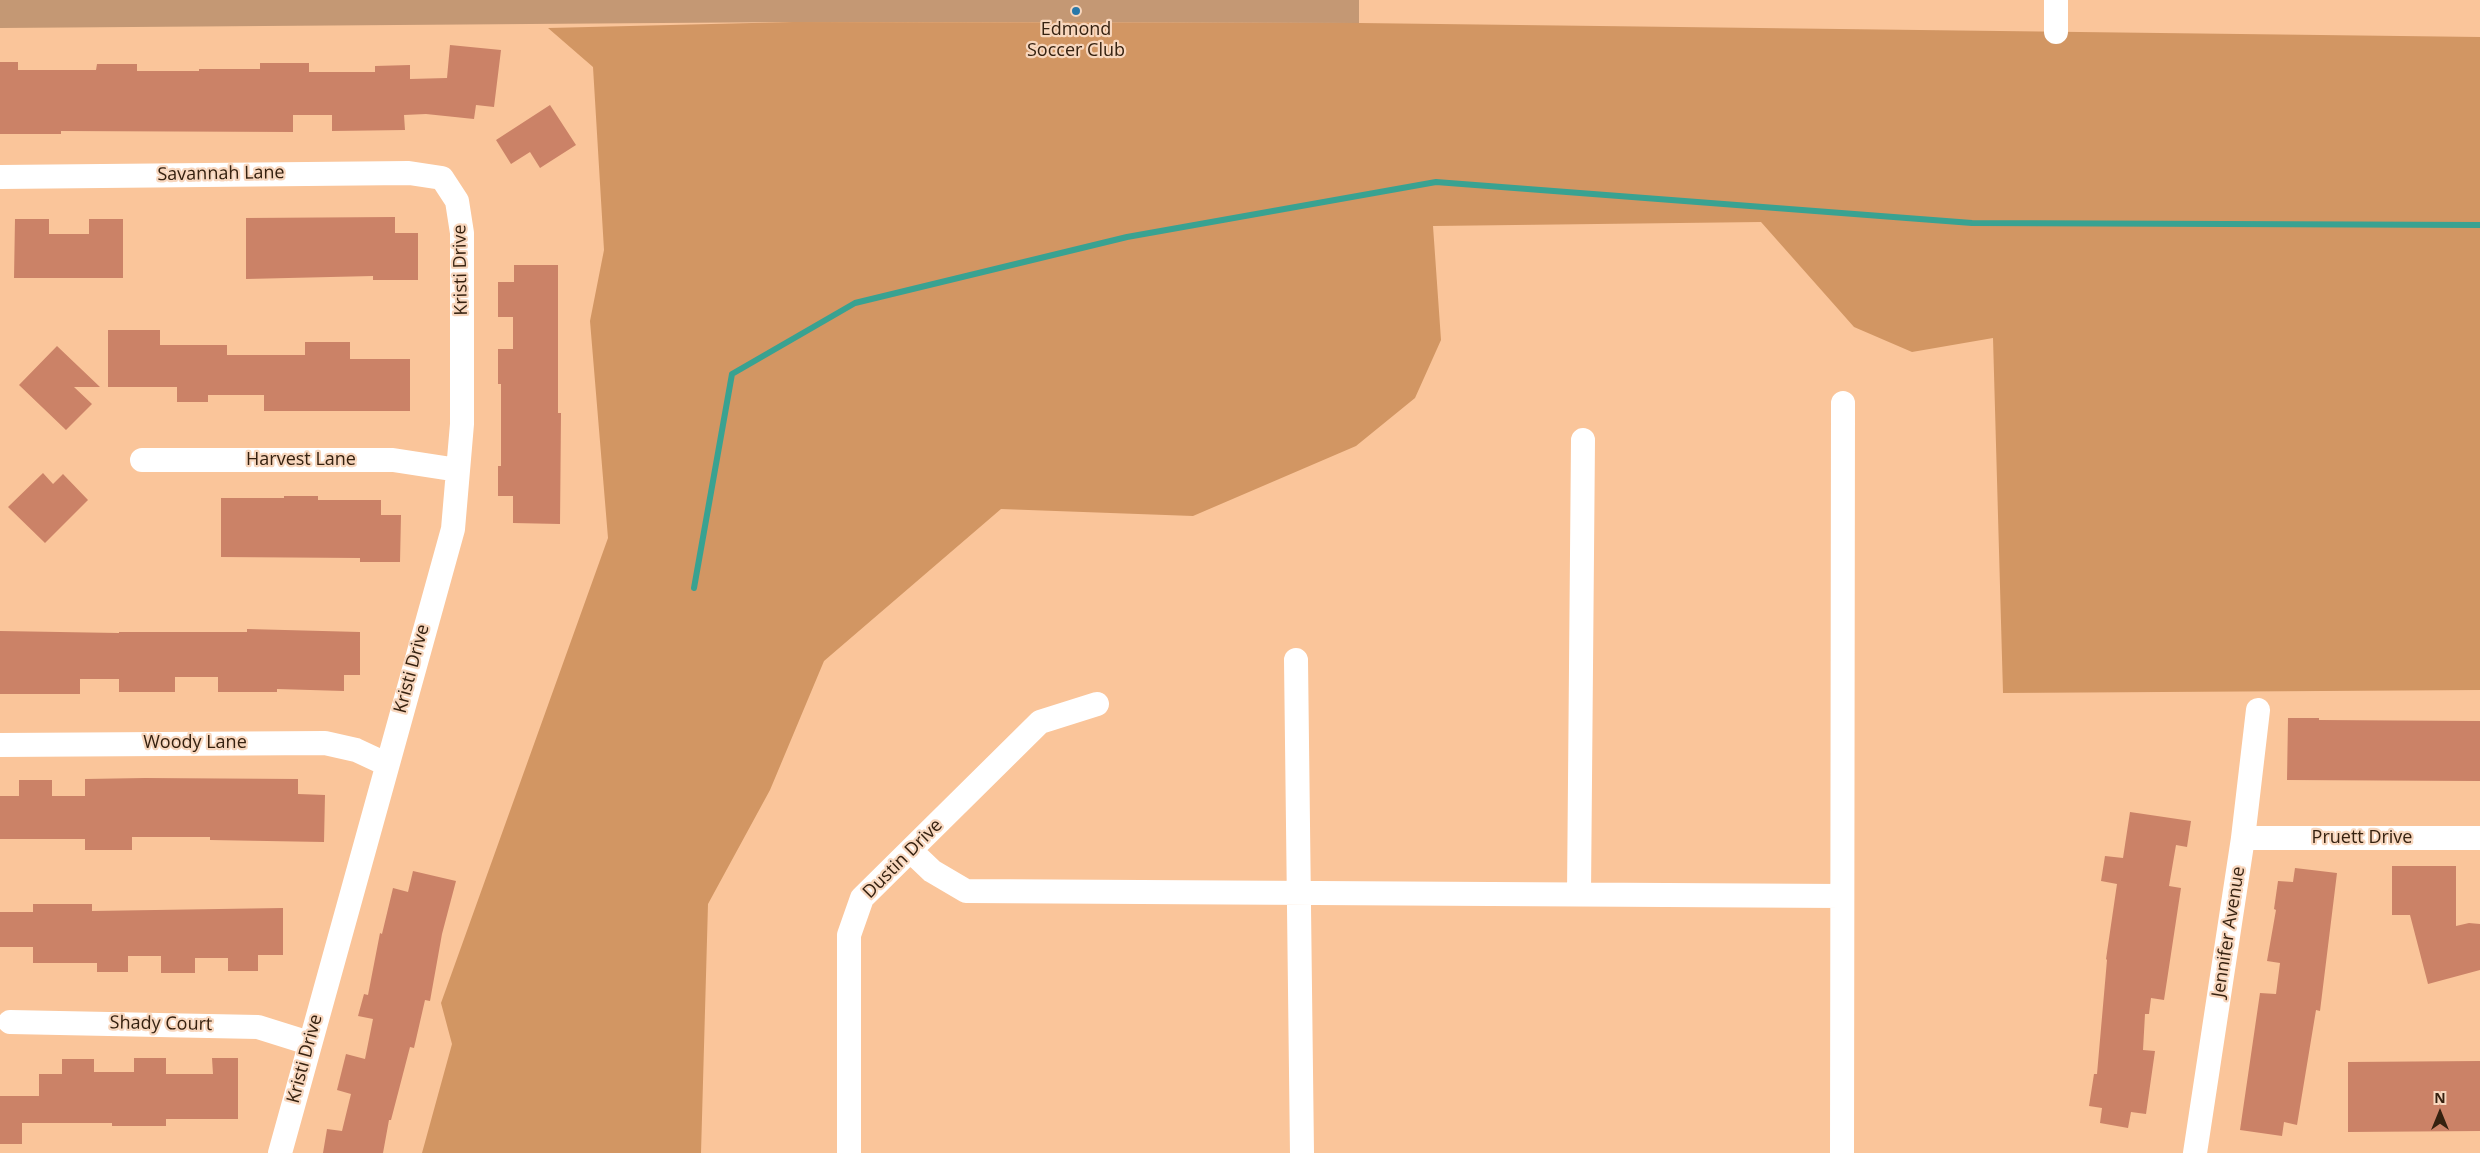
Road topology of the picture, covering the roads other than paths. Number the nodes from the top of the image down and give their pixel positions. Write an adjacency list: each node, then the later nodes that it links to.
1 (2056, 0): 2 (street)
2 (2056, 32)
3 (0, 176): 4 (street, Savannah Lane)
4 (442, 178): 8 (street, Kristi Drive)
5 (1843, 403): 19 (street)
6 (1583, 440): 18 (street)
7 (142, 460): 8 (street, Harvest Lane)
8 (458, 470): 13 (street, Kristi Drive)
9 (1296, 660): 17 (street)
10 (1097, 704): 16 (street, Dustin Drive)
11 (2258, 710): 14 (street, Jennifer Avenue)
12 (0, 745): 13 (street, Woody Lane)
13 (386, 764): 21 (street, Kristi Drive)
14 (2243, 838): 15 (street, Pruett Drive); 26 (street, Jennifer Avenue)
15 (2480, 838)
16 (911, 851): 17 (street); 23 (street, Dustin Drive)
17 (1299, 892): 18 (street); 24 (street)
18 (1578, 894): 19 (street)
19 (1841, 896): 25 (street)
20 (10, 1022): 21 (street, Shady Court)
21 (309, 1043): 22 (street, Kristi Drive)
22 (280, 1153)
23 (849, 1153)
24 (1302, 1153)
25 (1842, 1153)
26 (2195, 1153)

